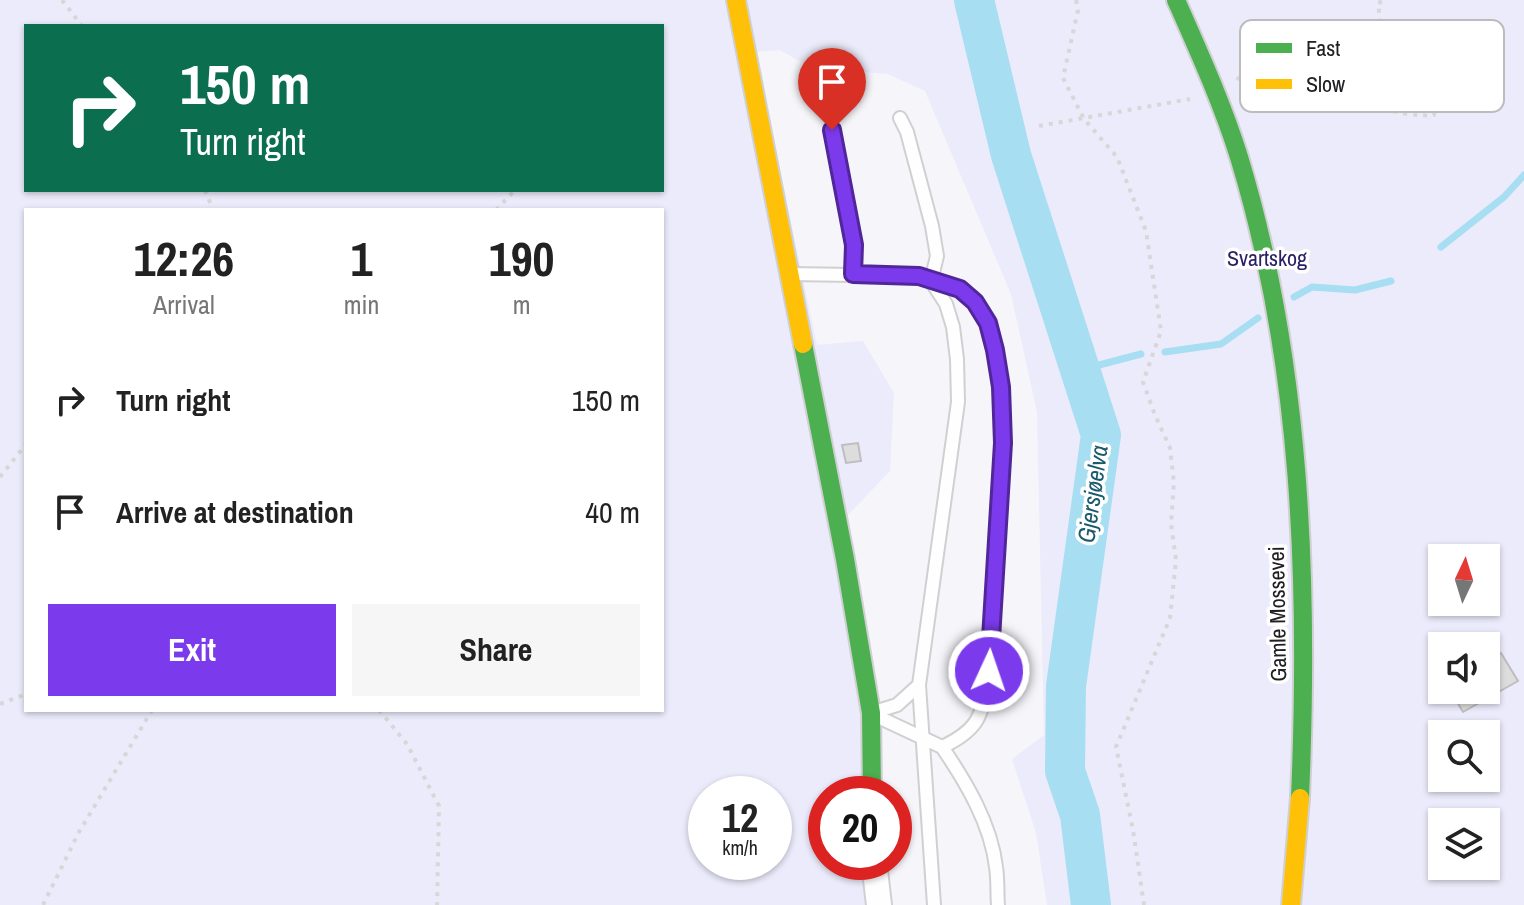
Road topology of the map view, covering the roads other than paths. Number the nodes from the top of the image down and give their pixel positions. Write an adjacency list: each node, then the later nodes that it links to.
1 (736, 0): 5 (main road)
2 (1176, 0): 17 (main road, Gamle Mossevei)
3 (900, 118): 7 (lane)
4 (832, 130): 6 (lane)
5 (790, 274): 6 (lane); 9 (main road)
6 (853, 274): 7 (lane)
7 (931, 281): 8 (lane); 11 (lane)
8 (919, 685): 9 (lane); 10 (lane)
9 (871, 713): 10 (lane); 12 (main road)
10 (923, 738): 11 (lane); 15 (lane)
11 (942, 747): 16 (lane)
12 (872, 776)
13 (876, 880): 14 (street)
14 (879, 905)
15 (934, 905)
16 (998, 905)
17 (1291, 905)

